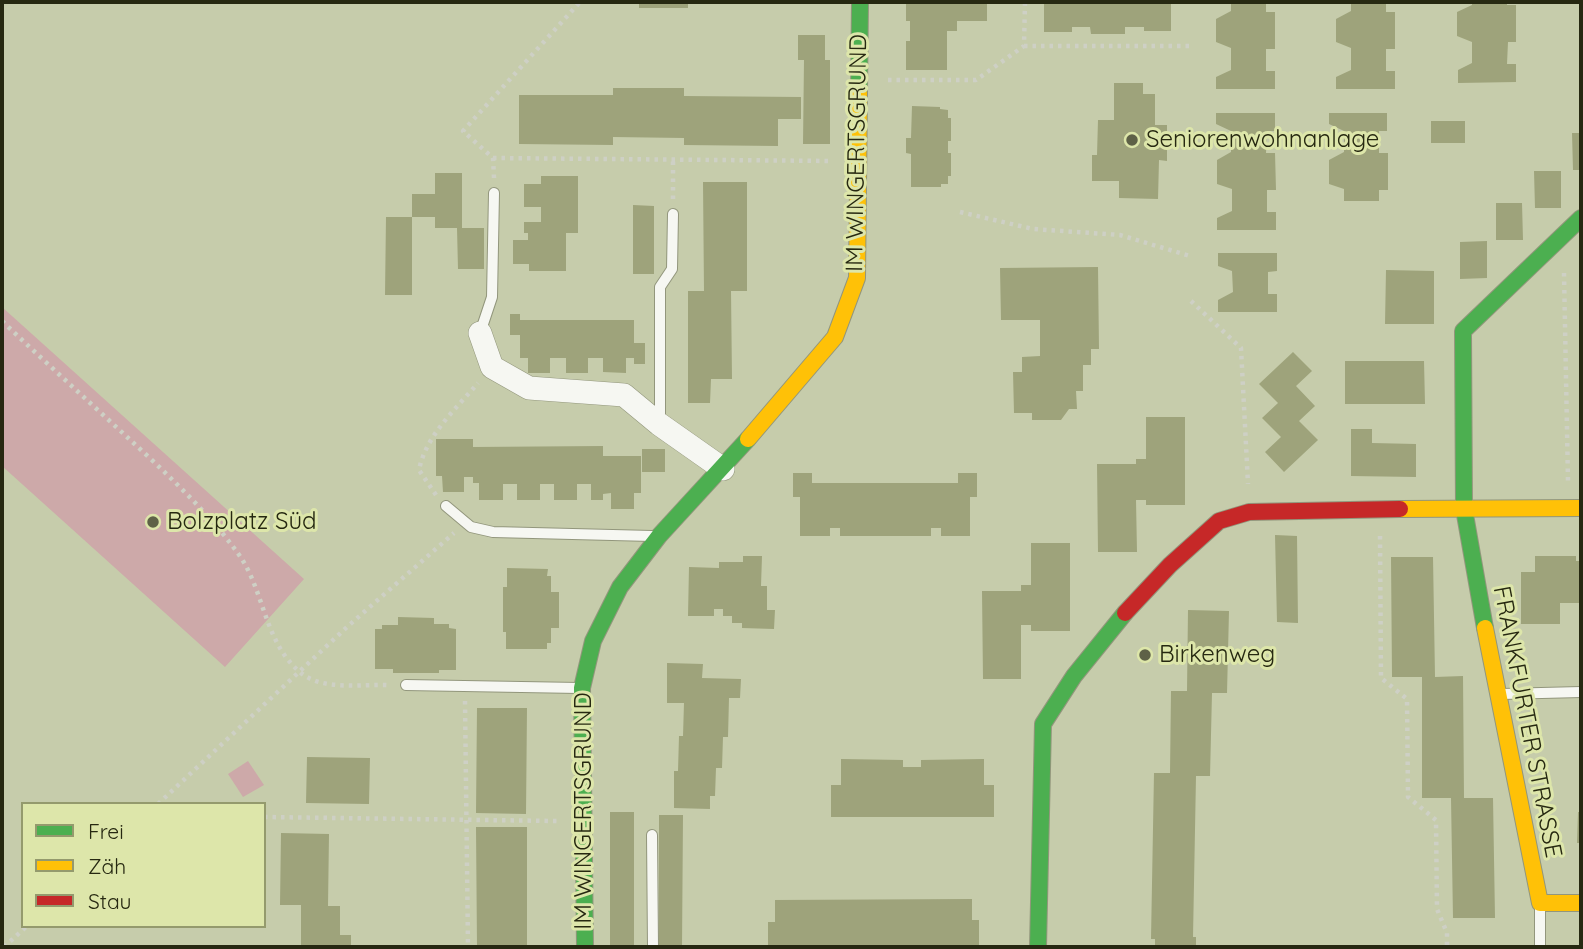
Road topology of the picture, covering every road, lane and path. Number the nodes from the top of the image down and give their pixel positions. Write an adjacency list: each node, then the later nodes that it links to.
1 (580, 2): 7 (path)
2 (860, 2): 6 (street, IM WINGERTSGRUND)
3 (1025, 2): 4 (path)
4 (1024, 46): 5 (path); 6 (path)
5 (1191, 46)
6 (859, 80): 9 (street, IM WINGERTSGRUND)
7 (493, 158): 8 (path); 10 (path)
8 (673, 160): 9 (path); 12 (path)
9 (858, 161): 21 (street, IM WINGERTSGRUND)
10 (494, 193): 18 (lane)
11 (960, 212): 15 (path)
12 (673, 214): 20 (lane)
13 (1581, 218): 14 (street, FRANKFURTER STRASSE)
14 (1563, 234): 23 (path); 25 (street, FRANKFURTER STRASSE)
15 (1191, 256)
16 (1191, 301): 26 (path)
17 (2, 321): 29 (path)
18 (480, 333): 19 (street)
19 (492, 367): 20 (street); 22 (path)
20 (659, 424): 21 (street)
21 (723, 469): 28 (street, IM WINGERTSGRUND)
22 (446, 506): 27 (lane)
23 (1575, 508): 25 (street)
24 (1380, 509): 25 (street); 26 (street); 48 (path)
25 (1464, 509): 34 (street, FRANKFURTER STRASSE)
26 (1249, 512): 47 (street)
27 (466, 522): 28 (lane); 29 (path)
28 (659, 536): 32 (street, IM WINGERTSGRUND)
29 (299, 672): 30 (path); 35 (path)
30 (406, 685): 31 (lane)
31 (465, 686): 32 (lane); 37 (path)
32 (582, 688): 38 (street, IM WINGERTSGRUND)
33 (1581, 692): 34 (lane)
34 (1499, 694): 40 (street, FRANKFURTER STRASSE)
35 (160, 802)
36 (266, 817): 37 (path)
37 (466, 821): 38 (path); 44 (path)
38 (585, 821): 45 (street, IM WINGERTSGRUND)
39 (652, 835): 46 (lane)
40 (1540, 903): 41 (street); 49 (lane)
41 (1581, 903)
42 (25, 928): 43 (path)
43 (4, 947)
44 (468, 947)
45 (585, 947)
46 (653, 947)
47 (1038, 947)
48 (1447, 947)
49 (1540, 947)

